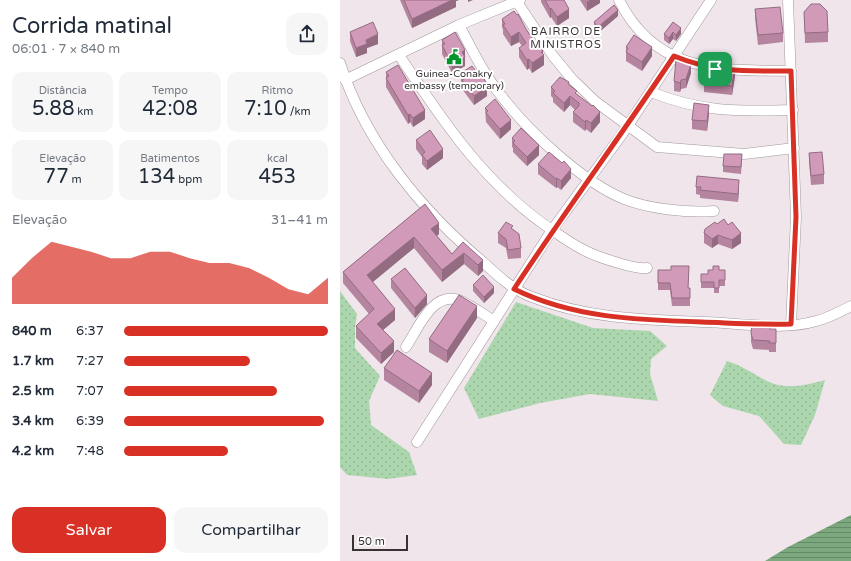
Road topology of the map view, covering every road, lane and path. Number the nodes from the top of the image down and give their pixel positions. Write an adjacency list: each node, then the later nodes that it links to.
1 (619, 0): 8 (street)
2 (711, 0): 8 (street)
3 (788, 0): 10 (street)
4 (518, 1): 5 (street); 14 (street)
5 (496, 4): 6 (street)
6 (458, 25): 7 (street); 16 (street)
7 (398, 55): 11 (street); 18 (street)
8 (674, 56): 10 (street); 12 (street)
9 (340, 63): 11 (street)
10 (791, 71): 13 (street)
11 (345, 80): 20 (street)
12 (651, 92): 13 (street); 14 (street)
13 (793, 110): 15 (street)
14 (628, 126): 15 (street); 16 (street)
15 (794, 148): 23 (street)
16 (589, 178): 17 (street); 18 (street)
17 (714, 211)
18 (552, 230): 19 (street); 20 (street)
19 (647, 268)
20 (514, 289): 22 (street); 23 (street)
21 (851, 306): 23 (street)
22 (494, 321): 24 (street); 25 (street)
23 (791, 324)
24 (406, 347)
25 (417, 442)

